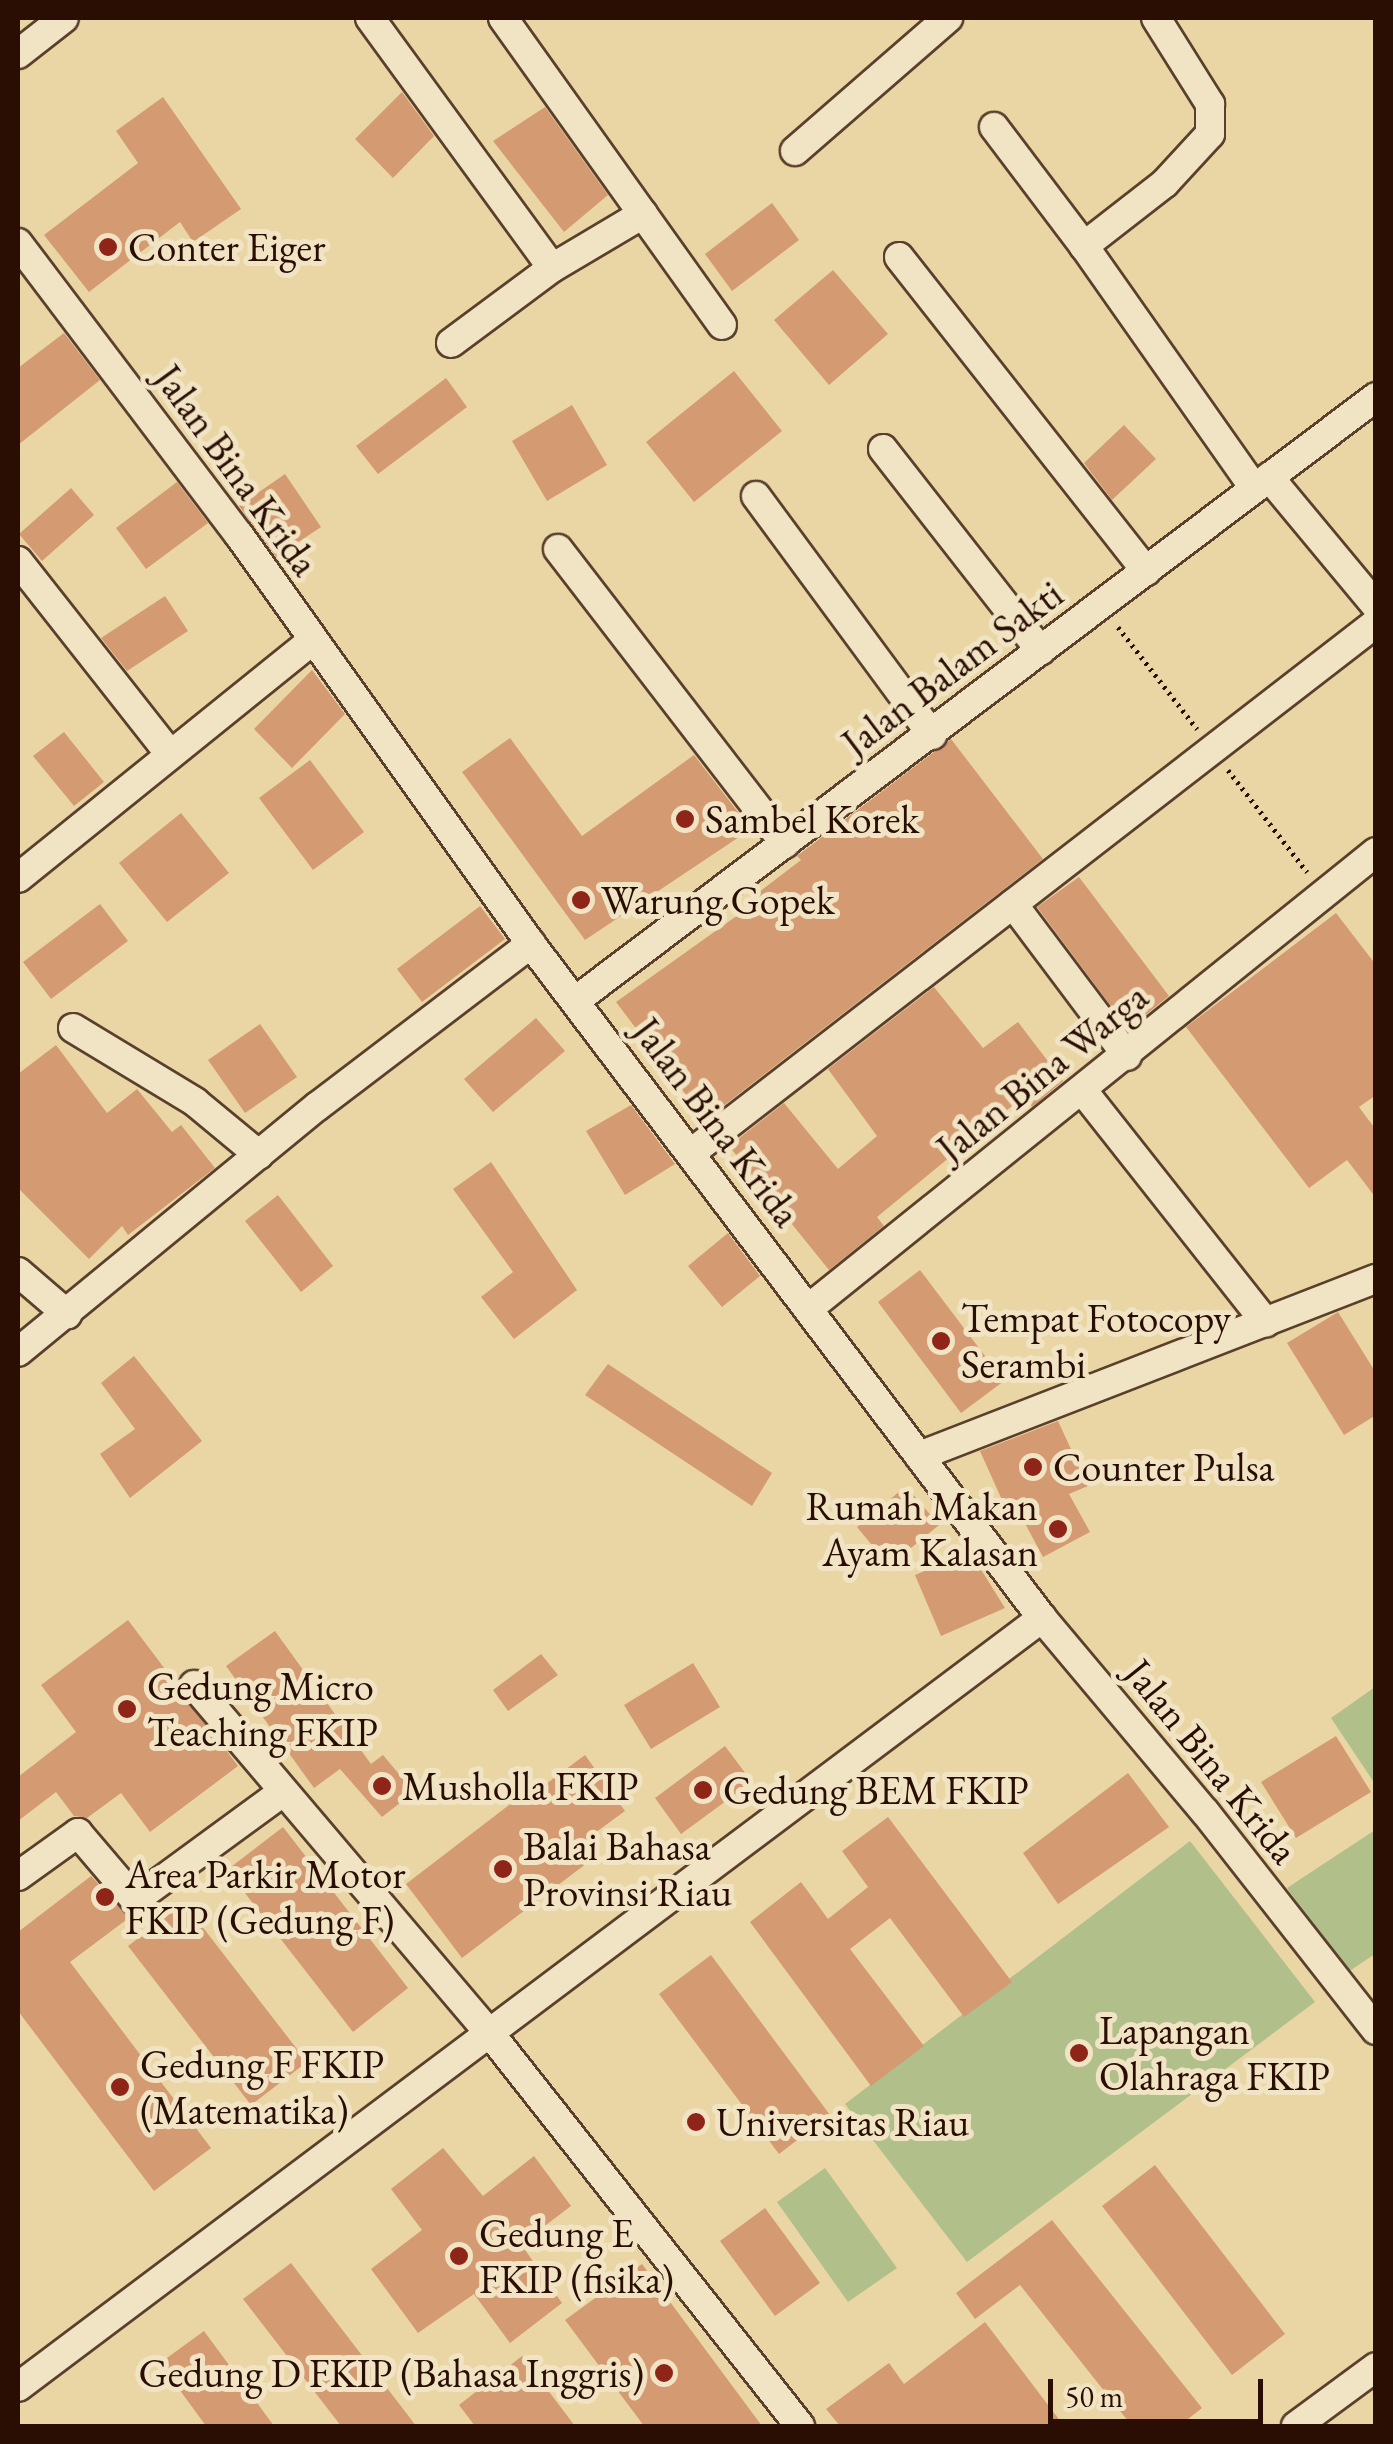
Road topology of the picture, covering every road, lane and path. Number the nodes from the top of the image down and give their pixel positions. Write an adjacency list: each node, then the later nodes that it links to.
1 (64, 18): 6 (street)
2 (370, 18): 13 (street)
3 (503, 18): 9 (street)
4 (1156, 18): 11 (street)
5 (931, 23): 8 (street)
6 (18, 54)
7 (994, 127): 11 (street)
8 (796, 151)
9 (643, 214): 13 (street); 14 (street)
10 (18, 243): 25 (street, Jalan Bina Krida)
11 (1084, 246): 18 (street)
12 (898, 257): 22 (street)
13 (552, 268): 15 (street)
14 (722, 325)
15 (451, 343)
16 (1376, 397): 18 (street, Jalan Balam Sakti)
17 (883, 449): 26 (street)
18 (1262, 482): 22 (street, Jalan Balam Sakti); 23 (street)
19 (756, 496): 27 (street)
20 (558, 549): 29 (street)
21 (18, 561): 28 (street)
22 (1146, 571): 26 (street, Jalan Balam Sakti)
23 (1376, 606)
24 (1376, 623): 32 (street)
25 (312, 641): 28 (street); 33 (street, Jalan Bina Krida)
26 (1041, 650): 27 (street, Jalan Balam Sakti)
27 (932, 735): 29 (street, Jalan Balam Sakti)
28 (168, 753): 31 (street)
29 (784, 844): 34 (street, Jalan Balam Sakti)
30 (1376, 852): 36 (street, Jalan Bina Warga)
31 (18, 877)
32 (1013, 904): 36 (street); 38 (street)
33 (531, 944): 34 (street, Jalan Bina Krida); 39 (street)
34 (575, 1000): 38 (street, Jalan Bina Krida)
35 (73, 1028): 39 (street)
36 (1127, 1056): 37 (street, Jalan Bina Warga)
37 (1083, 1091): 42 (street, Jalan Bina Warga); 44 (street)
38 (691, 1153): 42 (street, Jalan Bina Krida)
39 (259, 1156): 43 (street)
40 (18, 1272): 43 (street)
41 (1376, 1279): 44 (street)
42 (808, 1309): 46 (street, Jalan Bina Krida)
43 (66, 1314): 45 (street)
44 (1266, 1324): 46 (street)
45 (18, 1352)
46 (920, 1456): 47 (street, Jalan Bina Krida)
47 (1042, 1618): 51 (street, Jalan Bina Krida); 52 (street)
48 (194, 1685): 49 (street)
49 (282, 1793): 50 (street); 52 (street)
50 (18, 1876)
51 (1376, 2030)
52 (492, 2036): 54 (street); 55 (street)
53 (1376, 2368): 56 (street)
54 (18, 2387)
55 (800, 2426)
56 (1296, 2426)

